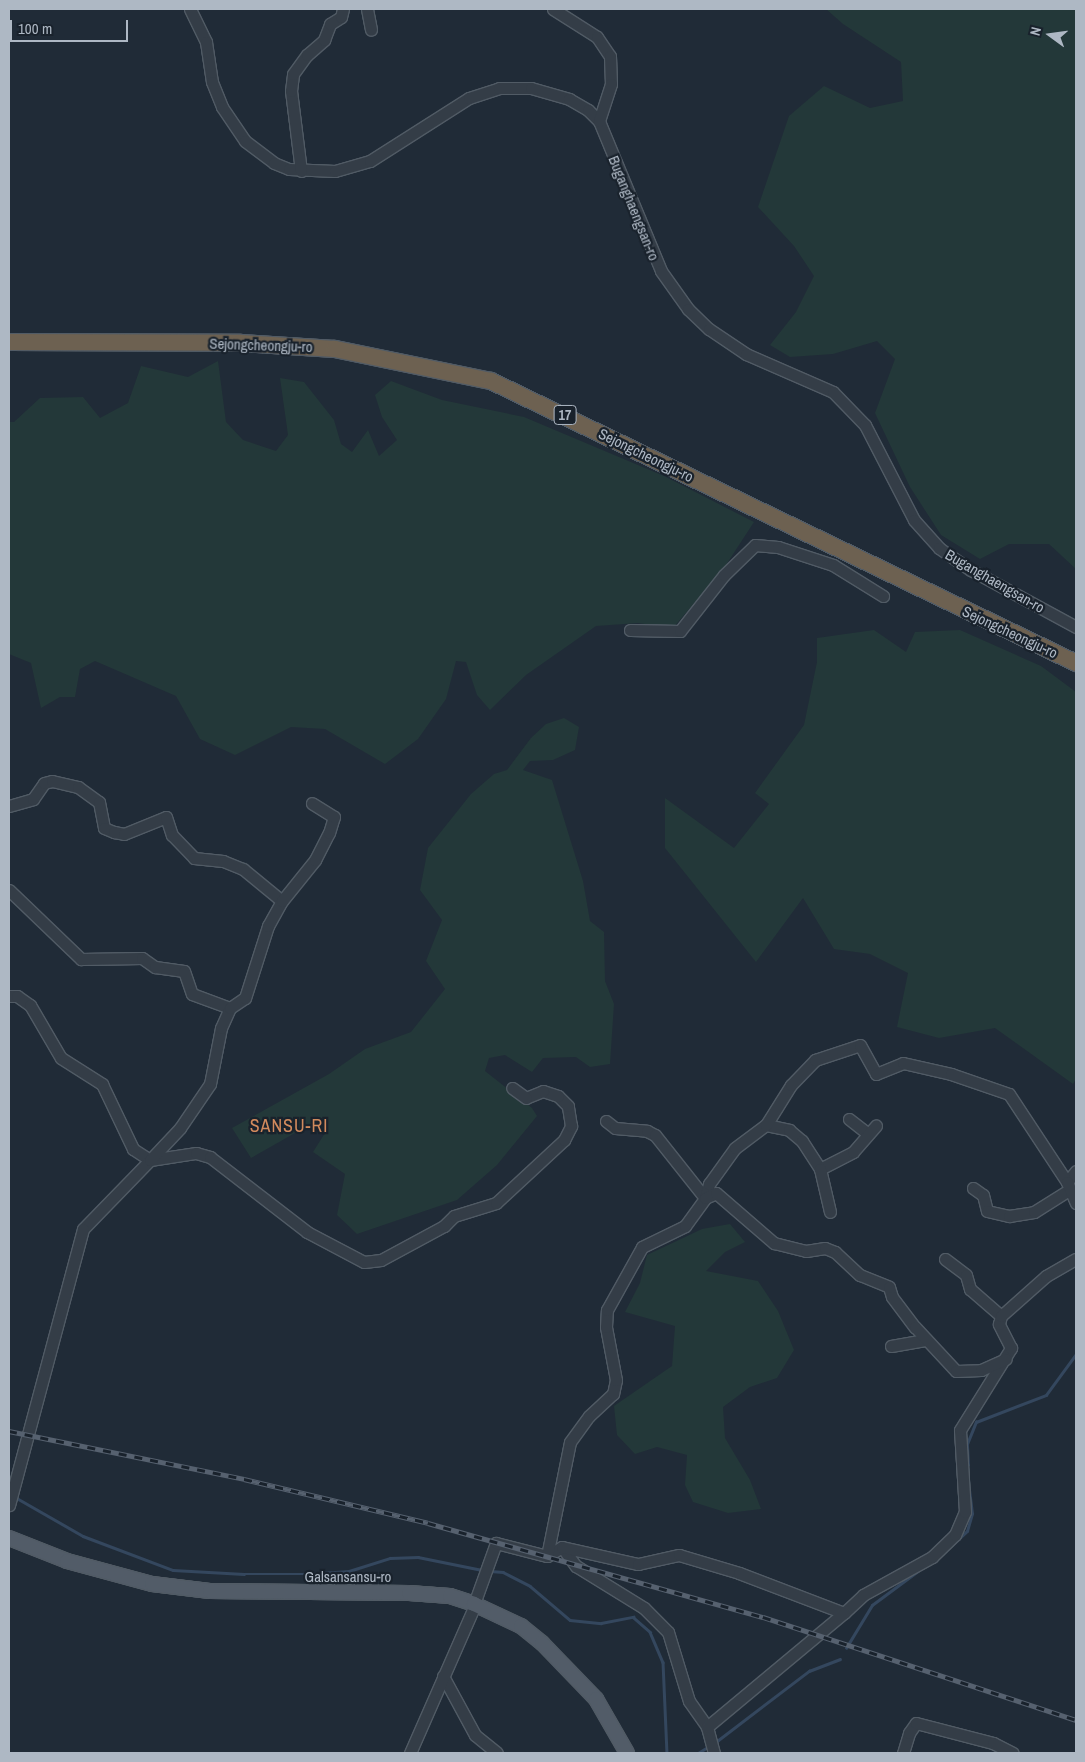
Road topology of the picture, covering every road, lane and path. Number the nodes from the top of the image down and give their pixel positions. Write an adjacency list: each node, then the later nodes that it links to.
1 (190, 9): 7 (street, Buganghaengsan-ro)
2 (343, 9): 7 (street)
3 (366, 9): 5 (street)
4 (552, 9): 6 (street)
5 (371, 30)
6 (599, 121): 7 (street, Buganghaengsan-ro); 11 (street, Buganghaengsan-ro)
7 (301, 171)
8 (9, 334): 13 (highway, Sejongcheongju-ro / 17)
9 (9, 342): 14 (highway, Sejongcheongju-ro / 17)
10 (883, 596): 12 (street)
11 (1076, 627)
12 (630, 630)
13 (1076, 652)
14 (1076, 662)
15 (312, 803): 18 (street)
16 (9, 806): 18 (street)
17 (9, 890): 20 (street)
18 (282, 901): 20 (street)
19 (9, 996): 25 (street)
20 (230, 1008): 25 (street)
21 (512, 1088): 25 (street)
22 (849, 1118): 26 (street)
23 (606, 1121): 30 (street)
24 (766, 1124): 26 (street); 28 (street); 30 (street)
25 (150, 1160): 39 (street)
26 (820, 1169): 32 (street)
27 (1076, 1171): 28 (street)
28 (1068, 1186): 29 (street); 31 (street)
29 (973, 1188)
30 (705, 1198): 36 (street); 42 (street)
31 (1076, 1203)
32 (830, 1212)
33 (945, 1259): 35 (street)
34 (1076, 1259): 35 (street)
35 (1002, 1316): 38 (street)
36 (926, 1340): 37 (street); 38 (street)
37 (890, 1346)
38 (1006, 1359): 44 (street)
39 (9, 1505)
40 (9, 1538): 43 (main road, Galsansansu-ro)
41 (562, 1547): 42 (street); 44 (street); 46 (street)
42 (548, 1556): 43 (street)
43 (474, 1604): 45 (street); 49 (main road, Galsansansu-ro)
44 (844, 1613): 46 (street)
45 (443, 1676): 47 (street); 48 (street)
46 (707, 1727): 50 (street)
47 (410, 1753)
48 (497, 1753)
49 (627, 1753)
50 (714, 1753)
51 (904, 1753): 52 (street)
52 (1013, 1753)

